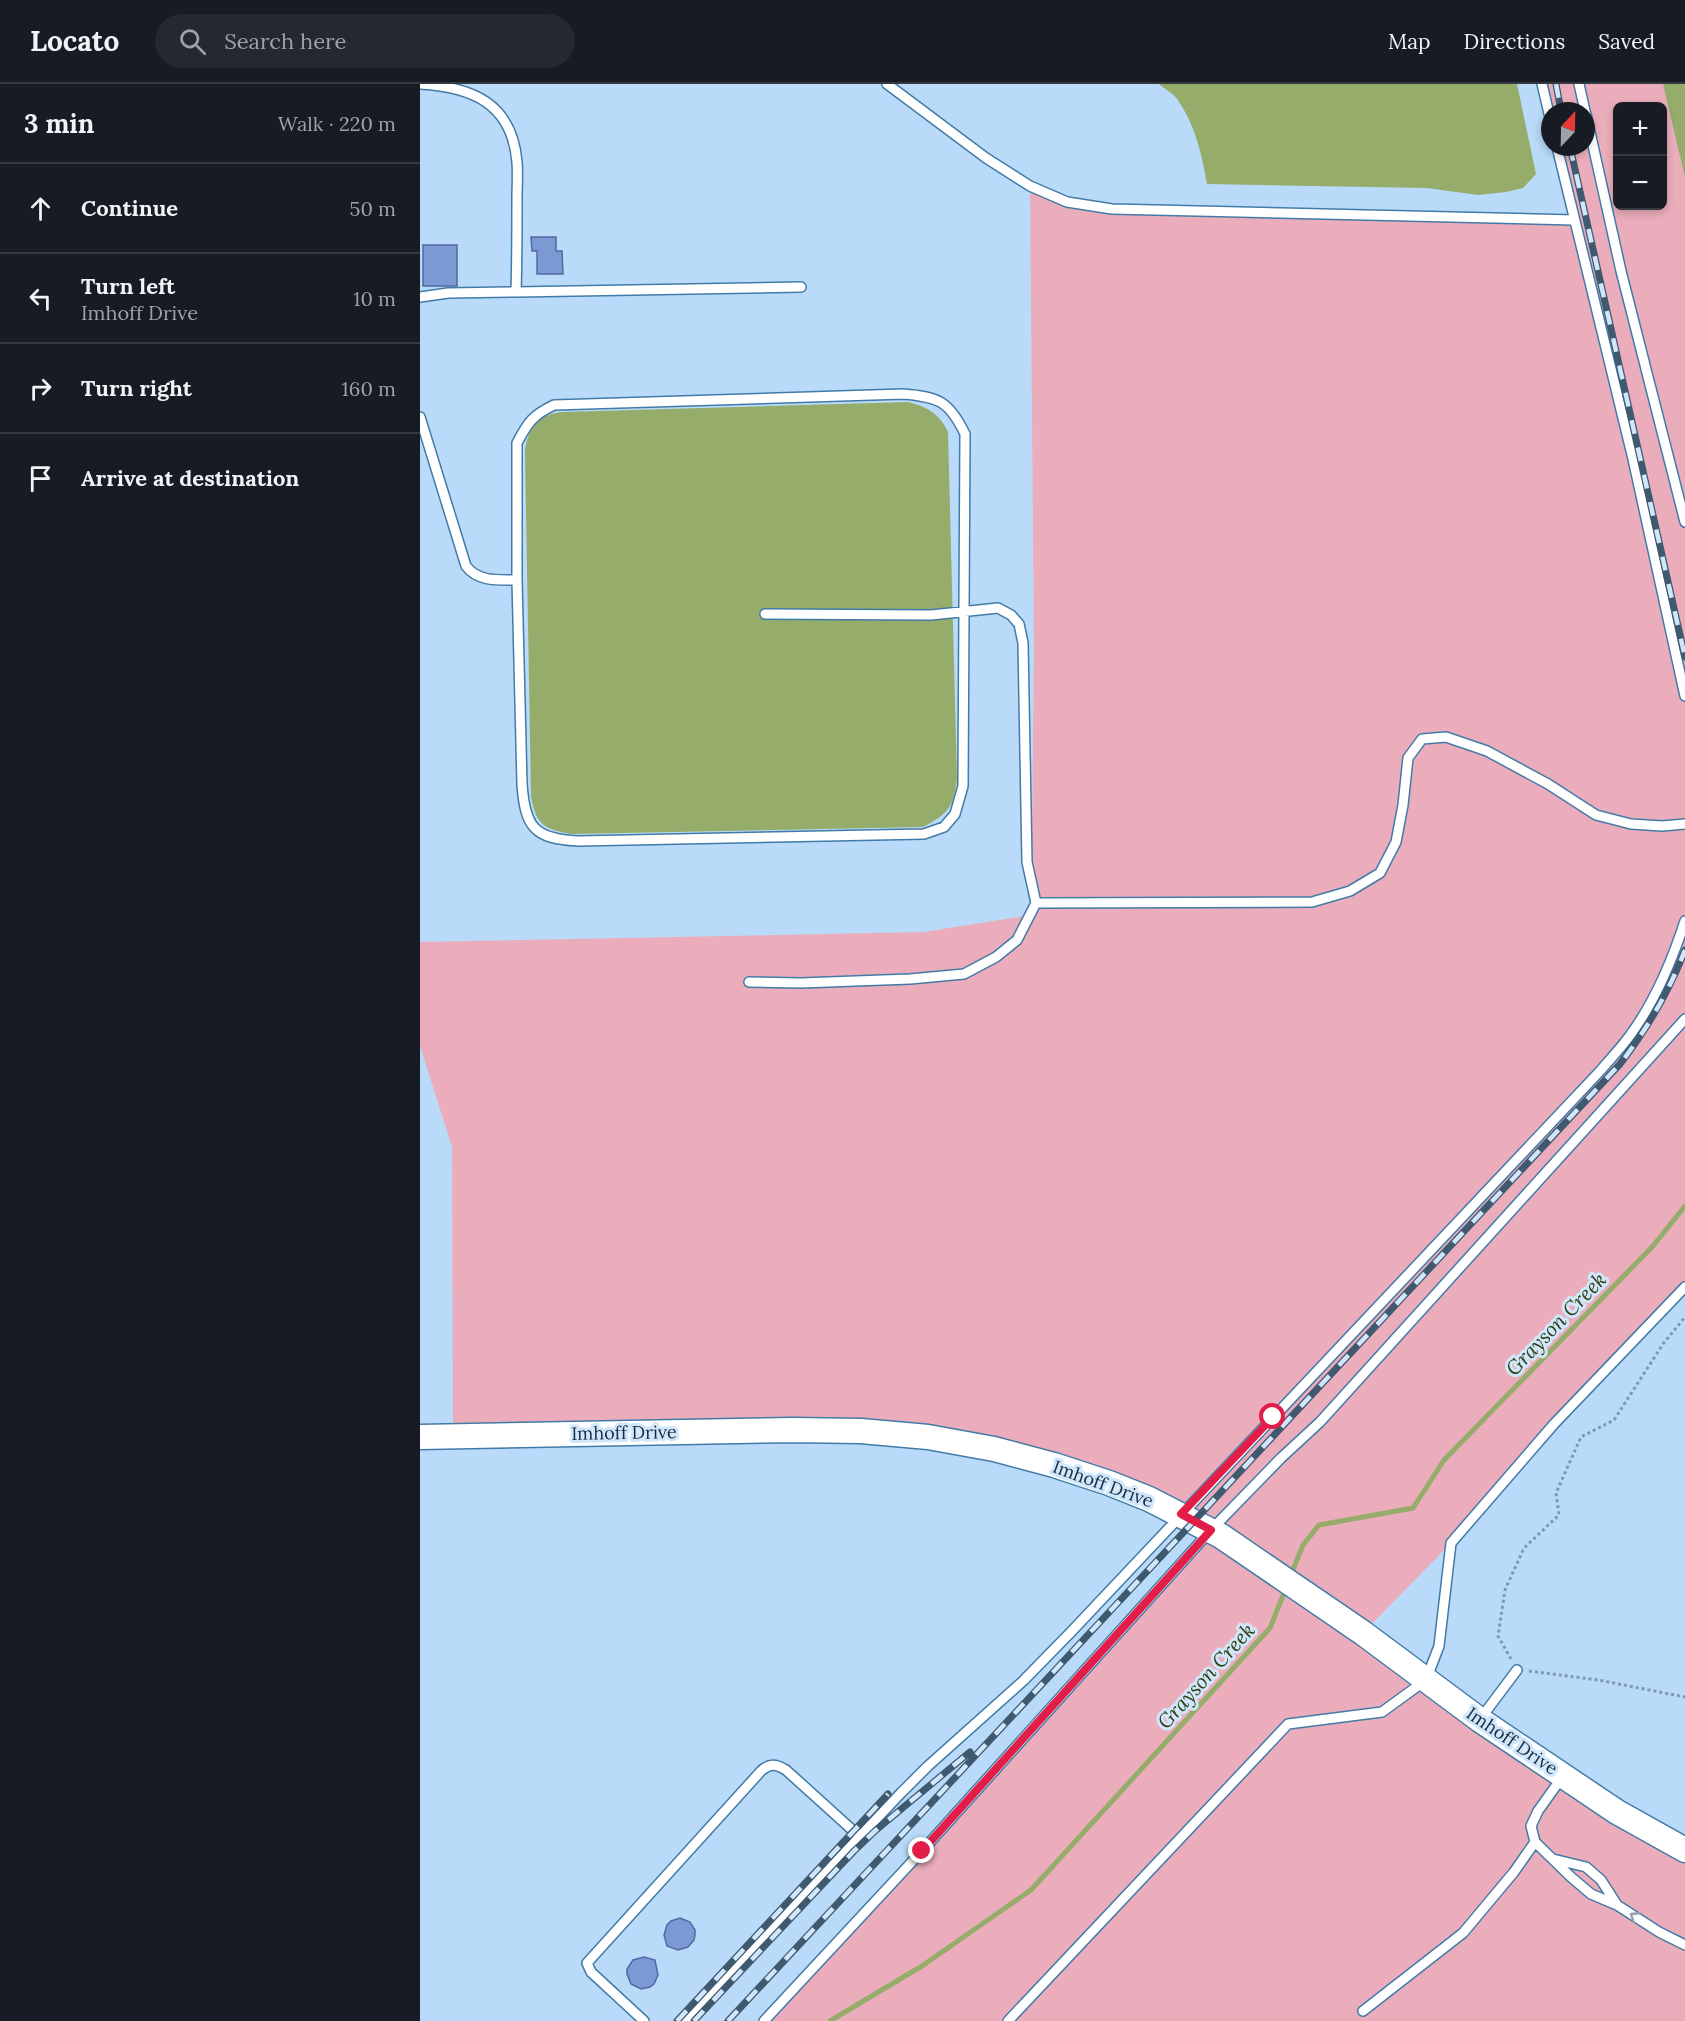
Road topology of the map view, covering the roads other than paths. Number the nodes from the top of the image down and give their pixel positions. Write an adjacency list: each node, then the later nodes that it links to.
1 (420, 84): 11 (lane)
2 (887, 84): 9 (lane)
3 (1542, 84): 5 (lane)
4 (1579, 84): 6 (lane)
5 (1546, 102)
6 (1584, 102)
7 (1595, 152): 14 (lane)
8 (1559, 156): 9 (lane)
9 (1574, 220): 18 (lane)
10 (801, 287): 11 (lane)
11 (516, 292): 12 (lane)
12 (420, 297)
13 (420, 417): 15 (lane)
14 (1685, 522)
15 (517, 580): 16 (lane); 16 (lane)
16 (963, 613): 17 (lane); 20 (lane)
17 (765, 614)
18 (1685, 696)
19 (1685, 824): 20 (lane)
20 (1036, 903): 22 (lane)
21 (1685, 921): 26 (lane)
22 (748, 982)
23 (1685, 1019): 27 (lane)
24 (1685, 1287): 29 (lane)
25 (420, 1437): 26 (street, Imhoff Drive)
26 (1181, 1514): 27 (street, Imhoff Drive); 32 (lane)
27 (1216, 1533): 29 (street, Imhoff Drive); 41 (lane)
28 (1517, 1670): 30 (lane)
29 (1426, 1680): 30 (street, Imhoff Drive); 42 (lane)
30 (1480, 1720): 31 (street, Imhoff Drive)
31 (1563, 1776): 33 (lane); 34 (street, Imhoff Drive)
32 (859, 1836): 39 (lane); 40 (lane)
33 (1535, 1842): 35 (lane); 38 (lane)
34 (1685, 1850)
35 (1551, 1859): 36 (lane); 36 (lane)
36 (1617, 1905): 37 (lane, one-way to 36)
37 (1685, 1945)
38 (1363, 2012)
39 (644, 2021)
40 (686, 2021)
41 (764, 2021)
42 (1008, 2021)

